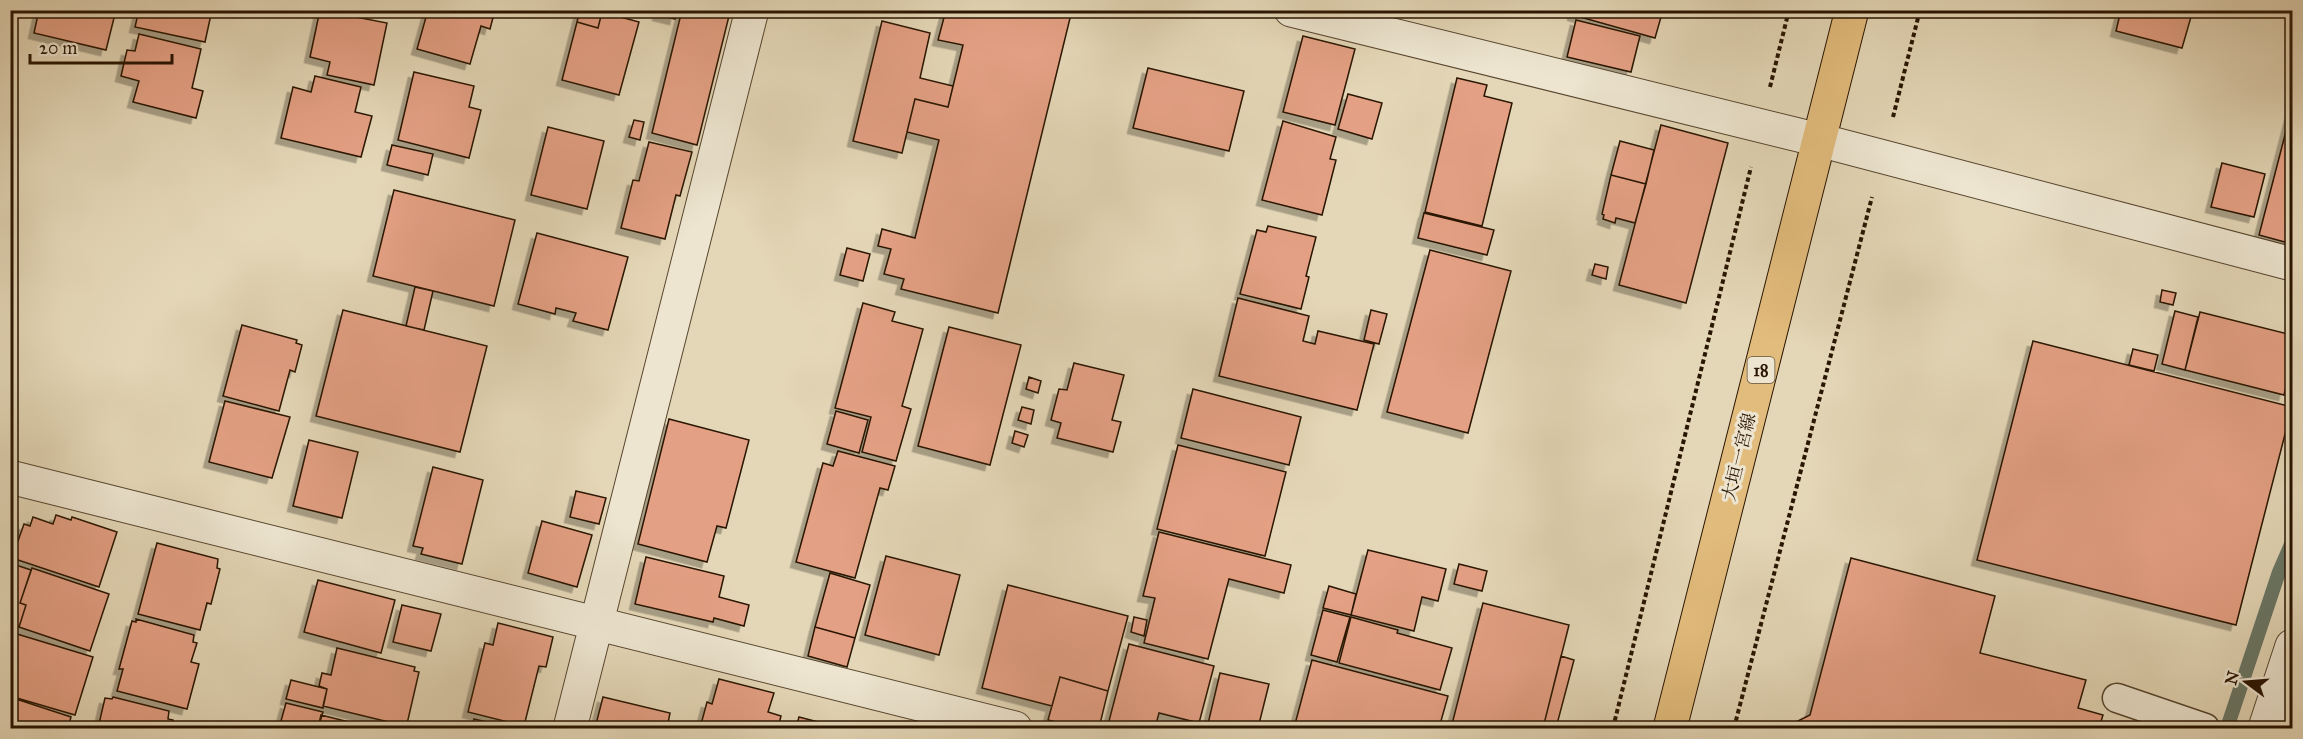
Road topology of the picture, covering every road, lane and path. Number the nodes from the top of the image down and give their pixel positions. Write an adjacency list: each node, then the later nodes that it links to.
1 (752, 10): 11 (street)
2 (1291, 10): 6 (street)
3 (1789, 10): 6 (path)
4 (1852, 10): 7 (main road, 大垣一宮線 / 18)
5 (1920, 10): 8 (path)
6 (1761, 125): 7 (street); 17 (path)
7 (1819, 140): 8 (street); 18 (main road, 大垣一宮線 / 18)
8 (1883, 156): 9 (street); 19 (path)
9 (2292, 264)
10 (11, 478): 11 (street)
11 (597, 624): 15 (street); 16 (street)
12 (2292, 646): 20 (street)
13 (2117, 698): 14 (lane)
14 (2204, 728)
15 (570, 729)
16 (1015, 729)
17 (1613, 729)
18 (1670, 729)
19 (1734, 729)
20 (2265, 729)

